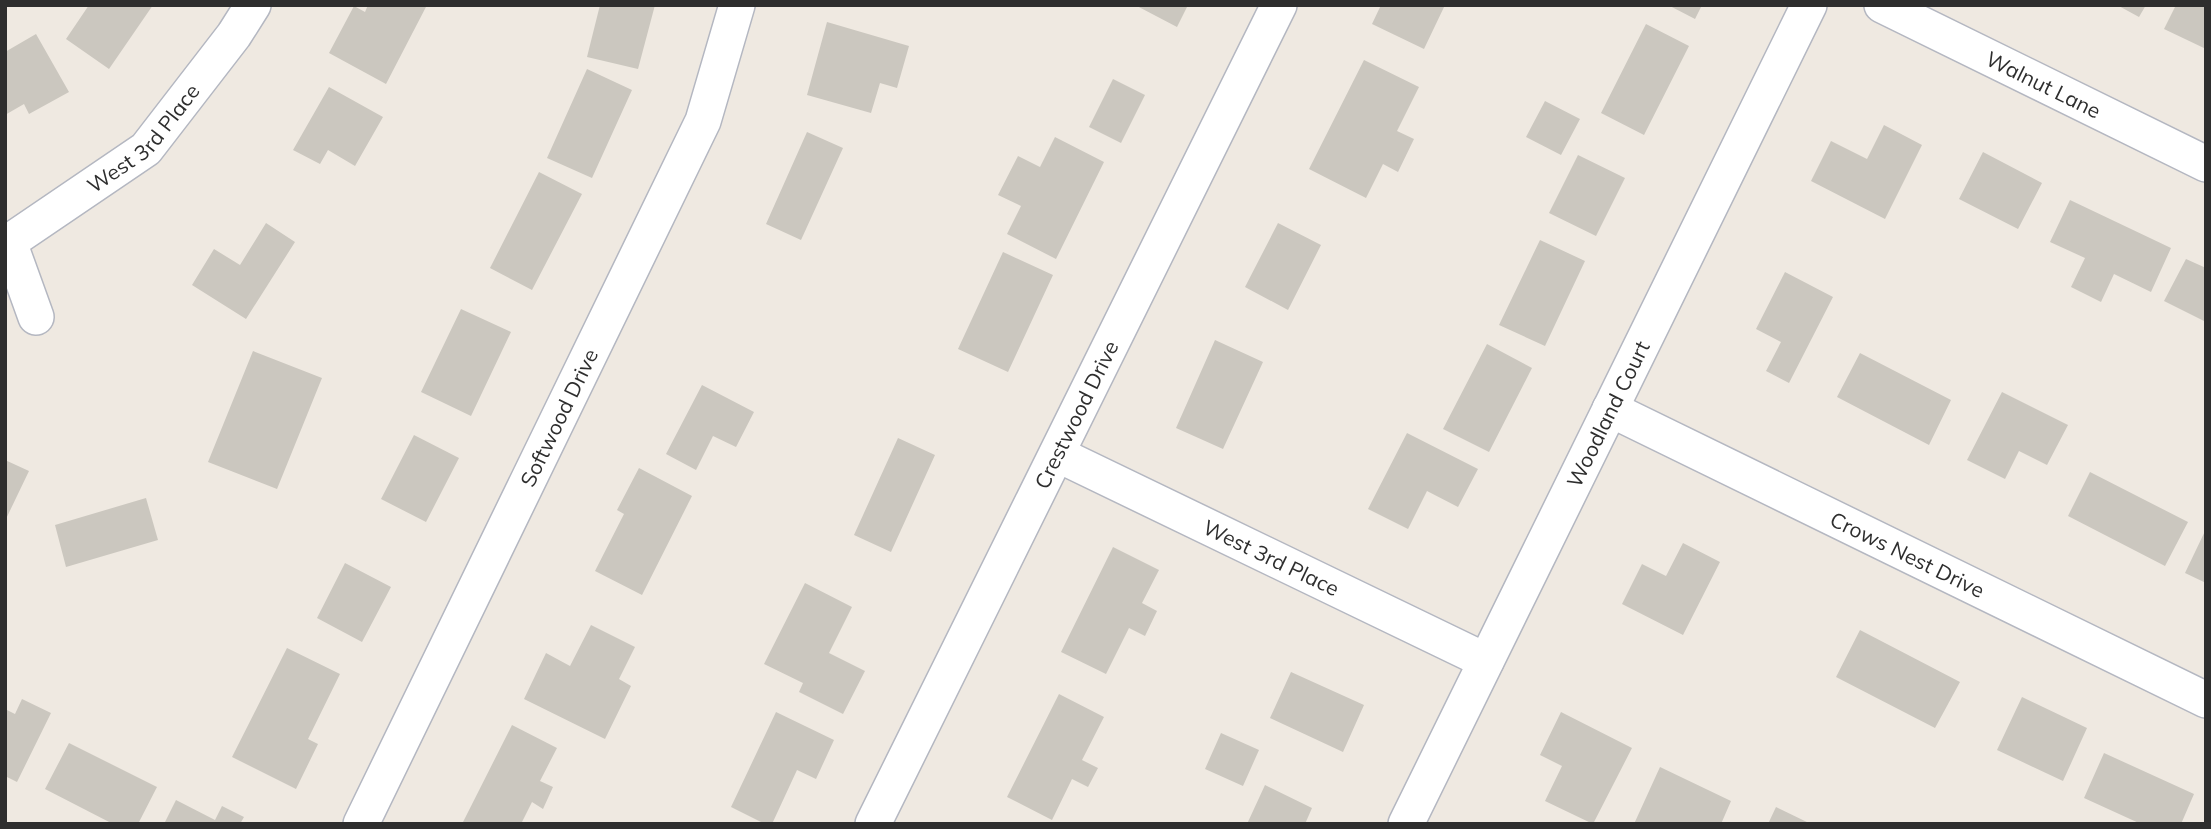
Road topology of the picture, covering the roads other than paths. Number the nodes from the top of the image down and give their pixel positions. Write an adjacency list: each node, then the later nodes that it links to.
1 (253, 5): 7 (street, West 3rd Place)
2 (737, 5): 13 (street, Softwood Drive)
3 (1279, 5): 10 (street, Crestwood Drive)
4 (1809, 5): 9 (street, Woodland Court)
5 (1882, 5): 6 (street, Walnut Lane)
6 (2206, 164)
7 (7, 242): 8 (street)
8 (36, 317)
9 (1610, 409): 11 (street, Woodland Court); 12 (street, Crows Nest Drive)
10 (1057, 454): 11 (street, West 3rd Place); 14 (street, Crestwood Drive)
11 (1486, 661): 15 (street, Woodland Court)
12 (2206, 700)
13 (361, 824)
14 (873, 824)
15 (1406, 824)

